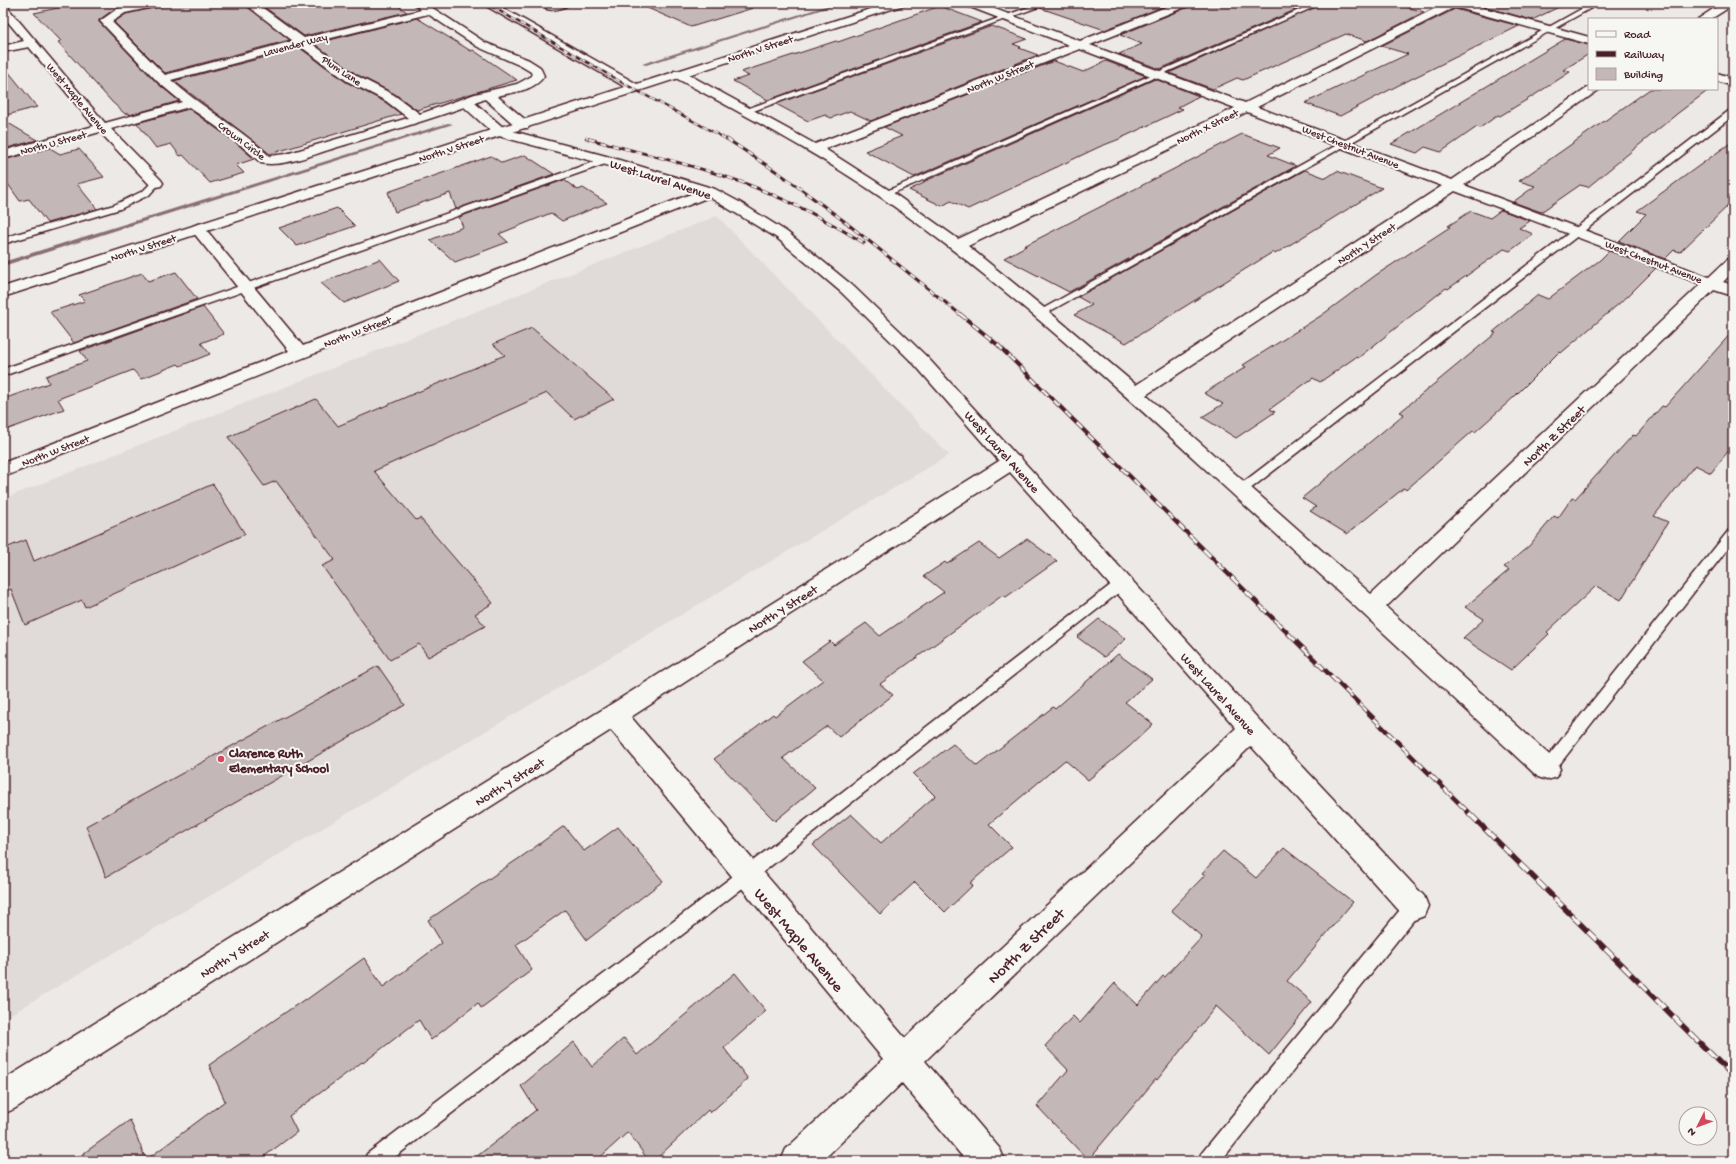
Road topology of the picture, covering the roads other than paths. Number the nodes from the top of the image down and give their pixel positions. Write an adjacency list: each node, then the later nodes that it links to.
1 (158, 3): 28 (street, Crown Circle)
2 (249, 3): 21 (street, Plum Lane)
3 (418, 3): 16 (street, Crown Circle)
4 (486, 3): 30 (street)
5 (565, 3): 14 (street)
6 (900, 3): 25 (street, North V Street)
7 (969, 3): 17 (street, West Chestnut Avenue)
8 (1046, 3): 17 (lane)
9 (1186, 3): 23 (street, North W Street)
10 (1320, 3): 26 (lane)
11 (1454, 3): 19 (street); 35 (street, North X Street)
12 (1597, 3): 19 (lane)
13 (1729, 3): 18 (street)
14 (551, 7)
15 (3, 9): 22 (street, West Maple Avenue)
16 (429, 10): 21 (street, Lavender Way); 32 (street, Crown Circle)
17 (1006, 17): 23 (street, West Chestnut Avenue); 36 (lane)
18 (1705, 18)
19 (1549, 30): 20 (street); 42 (lane)
20 (1588, 41)
21 (301, 42): 28 (street, Lavender Way); 38 (street, Plum Lane)
22 (32, 43): 24 (street); 40 (street, West Maple Avenue)
23 (1080, 44): 26 (street, West Chestnut Avenue); 43 (street, North W Street)
24 (3, 49)
25 (678, 74): 30 (street, North V Street); 36 (street)
26 (1160, 74): 35 (street, West Chestnut Avenue); 49 (lane)
27 (1718, 77): 29 (street)
28 (162, 80): 34 (street, Crown Circle)
29 (1733, 82)
30 (635, 88): 39 (street, North V Street)
31 (1593, 90): 47 (street, North Y Street)
32 (488, 95): 33 (street, Crown Circle); 39 (street)
33 (466, 102): 38 (street, Crown Circle); 41 (street)
34 (191, 103): 38 (street, Crown Circle); 40 (street, North U Street)
35 (1247, 107): 42 (street, West Chestnut Avenue); 53 (street, North X Street)
36 (745, 111): 43 (street)
37 (1733, 112): 51 (lane)
38 (418, 119)
39 (523, 125): 41 (street, North V Street)
40 (102, 128): 44 (street, North U Street); 46 (street, West Maple Avenue)
41 (500, 132): 45 (street, West Laurel Avenue); 50 (street, North V Street)
42 (1343, 143): 47 (street, West Chestnut Avenue); 59 (lane)
43 (814, 149): 49 (street)
44 (3, 155)
45 (605, 161): 48 (street, West Laurel Avenue); 56 (lane)
46 (156, 183): 52 (lane)
47 (1454, 185): 51 (street, West Chestnut Avenue); 62 (street, North Y Street)
48 (710, 192): 60 (street, North W Street); 63 (street, West Laurel Avenue)
49 (886, 193): 53 (street)
50 (198, 230): 56 (street); 58 (street, North V Street)
51 (1576, 232): 55 (street, West Chestnut Avenue); 65 (lane)
52 (3, 241)
53 (958, 246): 59 (street)
54 (1733, 263): 55 (street, North Z Street)
55 (1712, 284): 57 (street, West Chestnut Avenue); 68 (street, North Z Street)
56 (246, 287): 60 (street); 61 (lane)
57 (1733, 291)
58 (3, 292)
59 (1042, 312): 62 (street)
60 (300, 353): 64 (street, North W Street)
61 (3, 373)
62 (1135, 394): 65 (street)
63 (1013, 462): 67 (street, West Laurel Avenue); 69 (street, North Y Street)
64 (3, 470)
65 (1241, 490): 68 (street)
66 (1733, 533): 71 (lane)
67 (1122, 583): 70 (street, West Laurel Avenue); 72 (lane)
68 (1372, 607): 71 (street)
69 (614, 715): 72 (street, West Maple Avenue); 75 (street, North Y Street)
70 (1252, 729): 73 (street, West Laurel Avenue); 74 (street, North Z Street)
71 (1547, 769)
72 (747, 875): 74 (street, West Maple Avenue); 76 (lane)
73 (1414, 906): 79 (lane)
74 (903, 1061): 77 (street, North Z Street); 78 (street, West Maple Avenue)
75 (3, 1098)
76 (374, 1161)
77 (798, 1161)
78 (988, 1161)
79 (1208, 1161)

